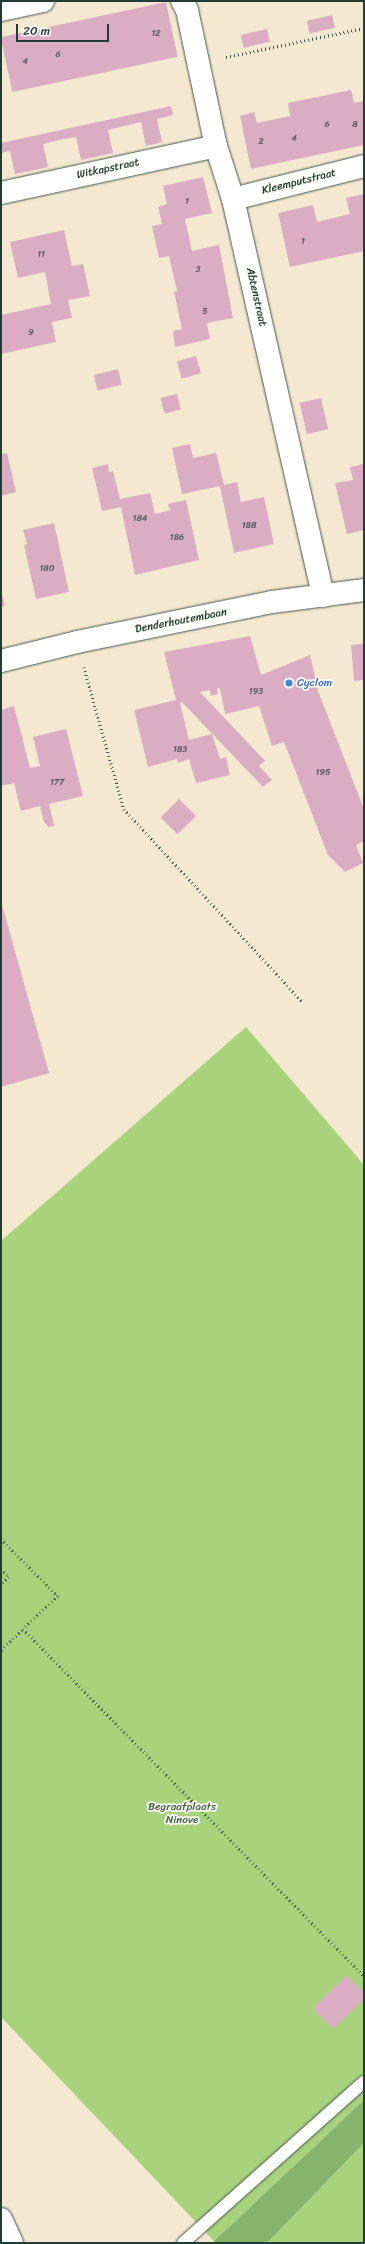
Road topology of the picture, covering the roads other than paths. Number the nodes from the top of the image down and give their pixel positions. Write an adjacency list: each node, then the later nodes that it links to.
1 (43, 1): 3 (street)
2 (182, 1): 4 (street, Abtenstraat)
3 (1, 10)
4 (216, 146): 6 (street, Witkapstraat); 7 (street, Abtenstraat)
5 (364, 166): 7 (street, Kleemputstraat)
6 (1, 193)
7 (233, 199): 9 (street, Abtenstraat)
8 (364, 590): 9 (street, Denderhoutembaan)
9 (323, 596): 10 (street, Denderhoutembaan)
10 (1, 661)
11 (364, 2082): 14 (lane)
12 (1, 2218): 13 (street)
13 (12, 2243)
14 (183, 2243)

